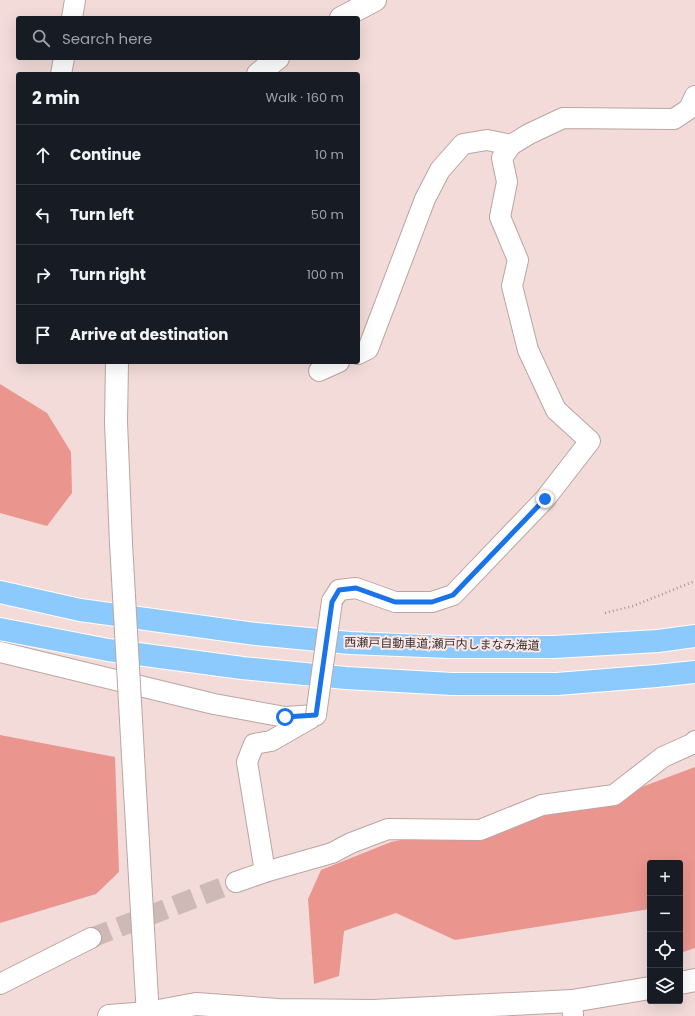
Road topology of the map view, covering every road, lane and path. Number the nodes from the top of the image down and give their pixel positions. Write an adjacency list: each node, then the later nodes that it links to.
1 (75, 0): 3 (street)
2 (375, 0): 4 (street)
3 (72, 16)
4 (344, 16)
5 (64, 60): 7 (street)
6 (276, 60): 8 (street)
7 (61, 72)
8 (260, 72)
9 (695, 96): 10 (street)
10 (511, 145): 11 (street); 22 (street, bridge)
11 (360, 353)
12 (117, 364): 34 (street, bridge)
13 (335, 364): 14 (street)
14 (319, 371)
15 (695, 581): 17 (path)
16 (0, 592): 19 (highway, 西瀬戸自動車道;瀬戸内しまなみ海道)
17 (605, 613)
18 (0, 629): 21 (highway)
19 (695, 636)
20 (0, 652): 22 (street)
21 (695, 672)
22 (287, 723): 24 (street)
23 (695, 741): 24 (street)
24 (265, 872): 25 (street)
25 (236, 882)
26 (91, 938): 29 (street)
27 (695, 980): 28 (street)
28 (683, 982)
29 (0, 984)
30 (647, 989): 31 (street)
31 (572, 1009): 33 (street)
32 (278, 1013): 33 (street); 34 (street)
33 (373, 1013)
34 (148, 1014): 35 (street)
35 (109, 1016)

